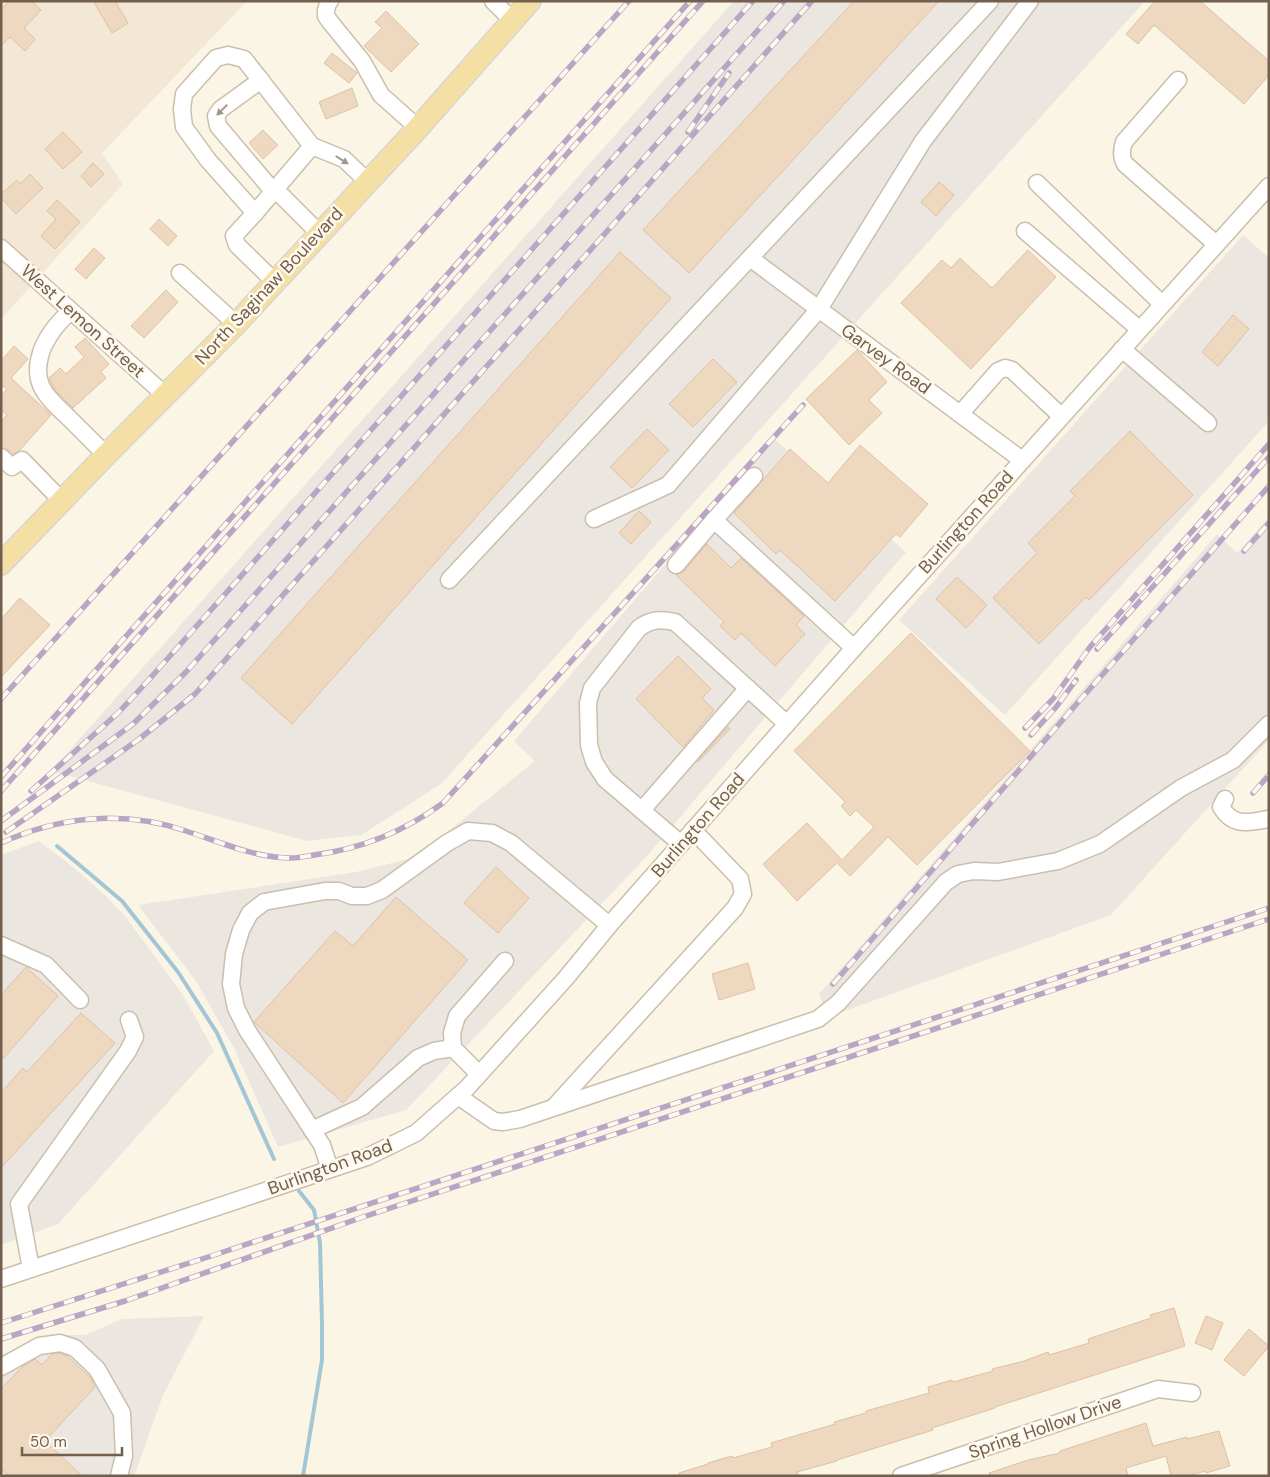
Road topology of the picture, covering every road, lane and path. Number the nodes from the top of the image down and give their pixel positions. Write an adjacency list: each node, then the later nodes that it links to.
1 (330, 1): 9 (street)
2 (493, 1): 6 (street)
3 (530, 1): 6 (main road, North Saginaw Boulevard)
4 (990, 1): 20 (street)
5 (1030, 1): 24 (street)
6 (513, 21): 9 (main road, North Saginaw Boulevard)
7 (261, 80): 10 (street); 14 (street, one-way to 14); 15 (street)
8 (1178, 80): 18 (street)
9 (418, 128): 11 (main road, North Saginaw Boulevard)
10 (312, 146): 11 (street, one-way to 11); 14 (street)
11 (367, 181): 17 (main road, North Saginaw Boulevard)
12 (1037, 184): 23 (street)
13 (1269, 186): 18 (street, Burlington Road)
14 (273, 191): 15 (street); 17 (street)
15 (255, 213): 22 (street)
16 (1025, 231): 27 (street)
17 (319, 233): 22 (main road, North Saginaw Boulevard)
18 (1216, 244): 23 (street, Burlington Road)
19 (1, 248): 25 (street, West Lemon Street)
20 (750, 258): 24 (street, Garvey Road); 42 (street)
21 (180, 273): 26 (street)
22 (275, 282): 26 (main road, North Saginaw Boulevard)
23 (1162, 304): 27 (street, Burlington Road)
24 (819, 309): 30 (street, Garvey Road); 38 (street)
25 (71, 311): 29 (street, West Lemon Street); 33 (street)
26 (236, 324): 29 (main road, North Saginaw Boulevard)
27 (1139, 330): 28 (street, Burlington Road)
28 (1122, 348): 31 (street, Burlington Road); 32 (street)
29 (165, 395): 33 (main road, North Saginaw Boulevard)
30 (960, 414): 31 (street); 35 (street, Garvey Road)
31 (1062, 416): 35 (street, Burlington Road)
32 (1208, 424)
33 (106, 454): 37 (main road, North Saginaw Boulevard)
34 (1, 457): 37 (street)
35 (1022, 460): 43 (street, Burlington Road)
36 (754, 476): 39 (street)
37 (62, 501): 40 (main road, North Saginaw Boulevard)
38 (594, 520)
39 (714, 520): 41 (street); 43 (street)
40 (2, 561)
41 (676, 565)
42 (449, 580)
43 (854, 648): 45 (street, Burlington Road)
44 (748, 688): 45 (street); 48 (street); 48 (street)
45 (787, 724): 50 (street, Burlington Road)
46 (1269, 724): 60 (street)
47 (1225, 798): 49 (street)
48 (642, 810): 51 (street)
49 (1269, 819)
50 (693, 830): 51 (street, Burlington Road); 60 (street)
51 (681, 844): 52 (street, Burlington Road)
52 (610, 925): 58 (street, Burlington Road); 61 (street)
53 (1, 945): 55 (street)
54 (505, 961): 57 (street)
55 (80, 1000)
56 (129, 1020): 63 (street)
57 (453, 1048): 58 (street); 61 (street)
58 (479, 1074): 59 (street, Burlington Road)
59 (458, 1096): 60 (street); 62 (street, Burlington Road)
60 (554, 1107)
61 (312, 1130): 62 (street)
62 (330, 1169): 63 (street, Burlington Road)
63 (31, 1269): 64 (street, Burlington Road)
64 (1, 1279)
65 (1, 1367): 68 (street)
66 (1192, 1393): 67 (street, Spring Hollow Drive)
67 (934, 1470): 69 (street, Spring Hollow Drive)
68 (119, 1476)
69 (901, 1476)

